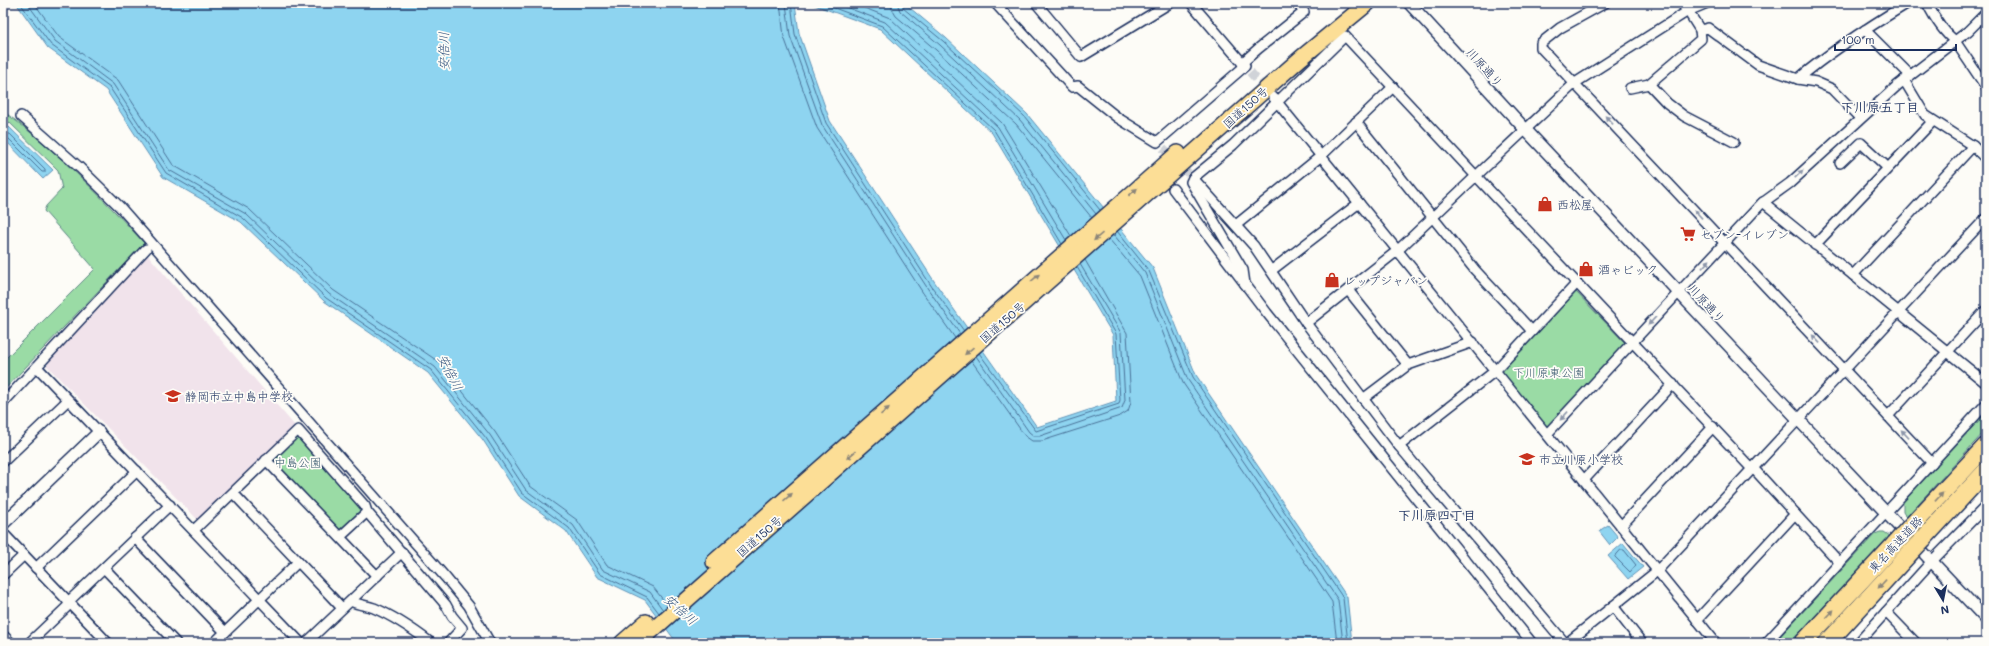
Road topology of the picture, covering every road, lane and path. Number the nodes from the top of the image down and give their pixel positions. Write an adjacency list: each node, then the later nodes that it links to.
1 (995, 3): 18 (street)
2 (1036, 3): 3 (street)
3 (1170, 3)
4 (1191, 3): 18 (street)
5 (1297, 3): 18 (street)
6 (1351, 3): 40 (highway, 国道150号)
7 (1368, 3): 40 (highway, 国道150号)
8 (1409, 3): 31 (street, 川原通り)
9 (1605, 3): 21 (street)
10 (1707, 3): 13 (street)
11 (1908, 3): 16 (street)
12 (1927, 3): 17 (street)
13 (1685, 7): 15 (street); 21 (street)
14 (1986, 12): 17 (street)
15 (1700, 30): 20 (street); 22 (street)
16 (1865, 30): 19 (street); 20 (street)
17 (1955, 41): 19 (street); 24 (street)
18 (1246, 67)
19 (1907, 78): 28 (street); 29 (street)
20 (1798, 79): 28 (street)
21 (1575, 83): 31 (street); 47 (street, one-way to 21)
22 (1649, 84): 25 (street); 32 (street)
23 (1393, 87): 26 (street); 30 (street); 39 (street)
24 (1986, 87)
25 (1630, 88)
26 (1275, 99): 34 (street); 38 (street)
27 (21, 116): 131 (street)
28 (1860, 118): 42 (street, one-way to 28)
29 (1933, 121): 33 (street); 37 (street)
30 (1356, 122): 34 (street); 44 (street)
31 (1525, 129): 39 (street); 56 (street, 川原通り)
32 (1734, 142)
33 (1973, 146): 35 (street); 52 (street)
34 (1321, 156): 43 (street); 46 (street)
35 (1986, 159)
36 (1840, 163): 37 (street)
37 (1888, 168): 48 (street)
38 (1192, 176): 46 (street); 54 (street)
39 (1476, 176): 44 (street); 53 (street)
40 (1156, 180): 132 (highway, 国道150号, one-way to 40); 133 (highway, 国道150号, one-way to 133)
41 (1173, 189): 54 (street)
42 (1763, 202): 47 (street); 48 (street)
43 (1360, 203): 50 (street); 51 (street)
44 (1432, 217): 50 (street); 60 (street)
45 (1986, 218): 58 (street)
46 (1236, 225): 51 (street)
47 (1725, 242): 56 (street, one-way to 47); 66 (street, one-way to 47)
48 (1815, 245): 52 (street)
49 (146, 249): 65 (street)
50 (1397, 250): 55 (street); 61 (street)
51 (1272, 270): 59 (street)
52 (1853, 275): 58 (street)
53 (1577, 282): 60 (street); 62 (street)
54 (1245, 284): 134 (street)
55 (1348, 290): 59 (street); 64 (street)
56 (1679, 292): 62 (street, one-way to 62); 75 (street, 川原通り)
57 (1986, 310): 63 (street)
58 (1898, 312): 63 (street); 66 (street)
59 (1306, 323): 71 (street)
60 (1532, 331): 67 (street)
61 (1473, 342): 64 (street); 67 (street)
62 (1633, 342): 69 (street); 78 (street, one-way to 78)
63 (1948, 351): 68 (street); 74 (street)
64 (1408, 365): 71 (street)
65 (37, 367): 70 (street); 72 (street)
66 (1845, 370): 74 (street); 75 (street)
67 (1495, 371): 78 (street); 79 (street)
68 (1986, 383)
69 (1673, 384): 76 (street); 87 (street)
70 (68, 400): 77 (street); 82 (street)
71 (1363, 400): 79 (street)
72 (3, 403)
73 (1986, 404): 83 (street)
74 (1888, 416): 83 (street, one-way to 74)
75 (1799, 419): 84 (street); 92 (street, 川原通り)
76 (1713, 427): 84 (street); 97 (street)
77 (99, 432): 85 (street); 96 (street)
78 (1547, 434): 87 (street)
79 (1398, 446): 135 (street)
80 (1986, 446): 139 (highway, 東名高速道路, one-way to 80, bridge)
81 (266, 460): 88 (street); 91 (street); 100 (street)
82 (3, 462)
83 (1932, 463): 92 (street)
84 (1753, 468): 94 (street); 109 (street)
85 (137, 471): 89 (street); 107 (street)
86 (1986, 471): 140 (highway, 東名高速道路, one-way to 140, bridge)
87 (1584, 480): 97 (street)
88 (232, 493): 98 (street); 105 (street)
89 (170, 505): 98 (street); 101 (street)
90 (1986, 506): 93 (street)
91 (367, 512): 100 (street); 102 (street)
92 (1887, 513): 104 (street, 川原通り); 106 (street)
93 (1979, 513): 95 (street); 104 (street)
94 (1795, 514): 106 (street); 119 (street)
95 (1986, 520)
96 (3, 524)
97 (1621, 526): 109 (street)
98 (194, 530): 112 (street)
99 (3, 533): 103 (street)
100 (340, 537): 111 (street)
101 (135, 538): 108 (street); 120 (street)
102 (402, 552): 111 (street); 130 (street)
103 (24, 555): 107 (street); 110 (street)
104 (1932, 561): 117 (street); 118 (street, 川原通り)
105 (298, 562): 112 (street); 116 (street)
106 (1840, 564): 138 (street)
107 (36, 568): 114 (street)
108 (104, 568): 114 (street); 125 (street)
109 (1657, 571): 115 (street); 119 (street)
110 (3, 575)
111 (377, 576): 113 (street)
112 (259, 599): 120 (street); 127 (street)
113 (350, 601): 116 (street); 129 (street)
114 (69, 603): 123 (street); 124 (street)
115 (1613, 606): 135 (street); 136 (street)
116 (342, 608): 128 (street)
117 (1886, 612): 141 (street); 142 (street)
118 (1986, 619)
119 (1697, 620): 137 (street)
120 (225, 632): 126 (street)
121 (3, 635): 122 (street)
122 (11, 643)
123 (29, 643)
124 (108, 643)
125 (176, 643)
126 (214, 643)
127 (301, 643)
128 (306, 643)
129 (431, 643)
130 (448, 643)
131 (490, 643)
132 (622, 643)
133 (638, 643)
134 (1532, 643)
135 (1566, 643)
136 (1642, 643)
137 (1716, 643)
138 (1766, 643)
139 (1803, 643)
140 (1827, 643)
141 (1858, 643)
142 (1916, 643)

